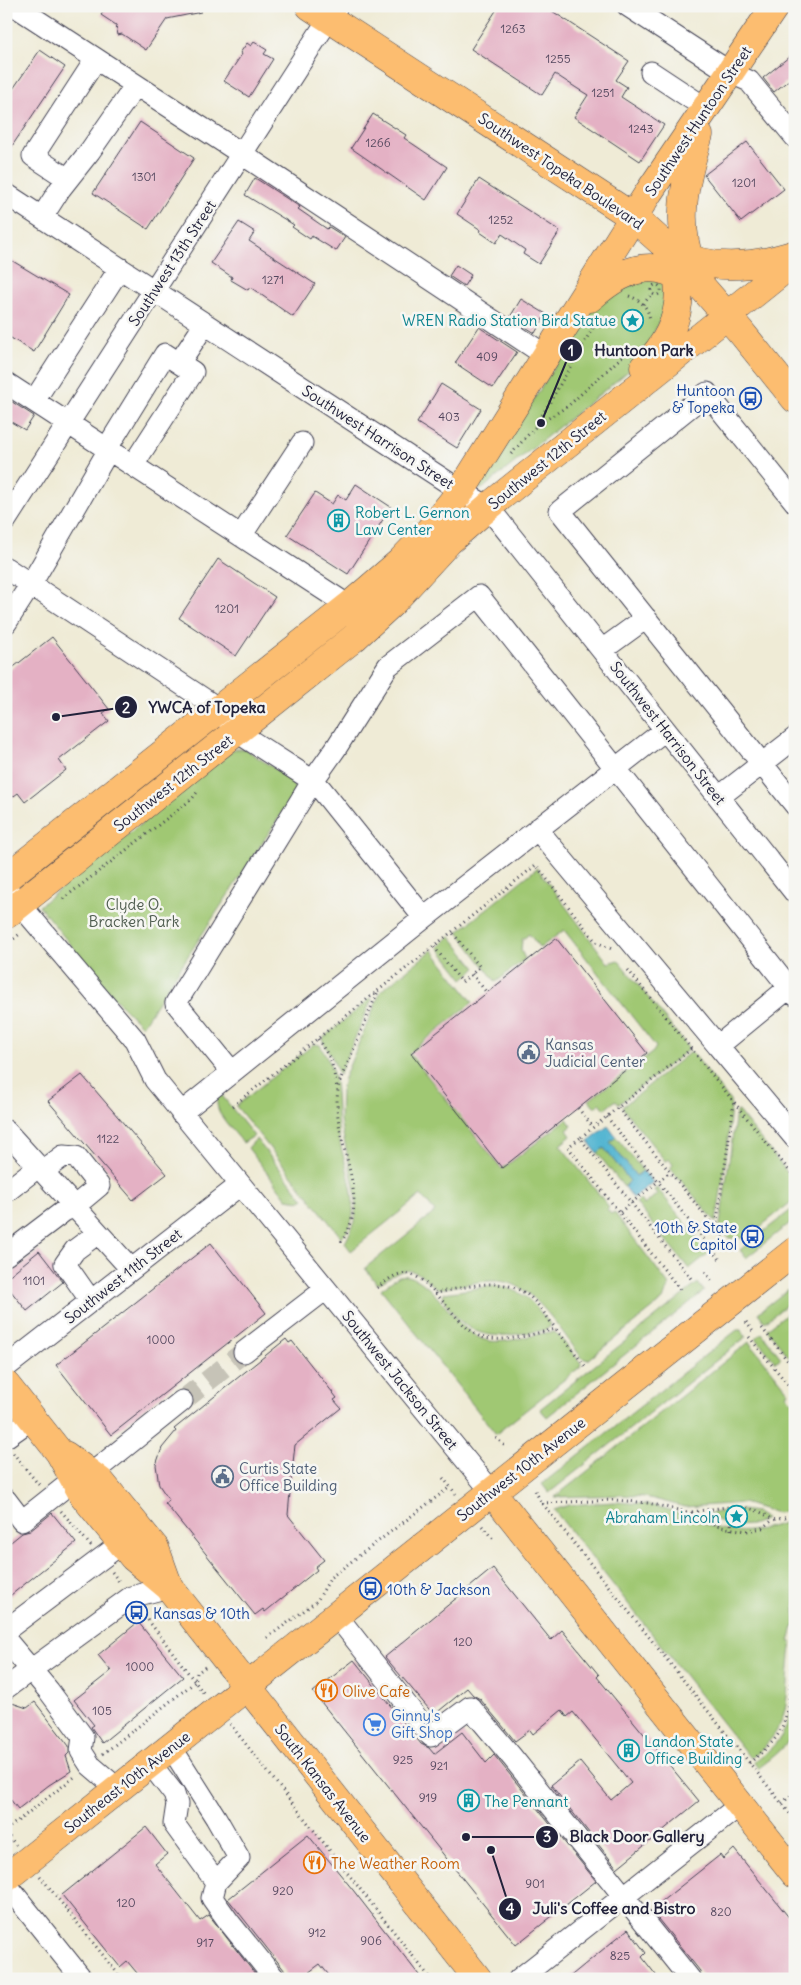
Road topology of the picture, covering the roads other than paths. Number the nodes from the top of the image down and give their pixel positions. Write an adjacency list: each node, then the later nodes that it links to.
1 (15, 6): 5 (street)
2 (628, 6): 7 (street)
3 (775, 6): 7 (main road, Southwest Huntoon Street)
4 (326, 10): 11 (street, Southwest 13th Street); 15 (main road, Southwest Topeka Boulevard)
5 (96, 59): 8 (street); 12 (street)
6 (651, 72): 9 (street)
7 (731, 72): 9 (main road, Southwest Huntoon Street); 10 (street)
8 (136, 85): 11 (street); 12 (street)
9 (706, 109): 15 (main road, Southwest Huntoon Street); 18 (main road)
10 (795, 137)
11 (242, 154): 20 (street, Southwest 13th Street); 24 (street)
12 (68, 179): 14 (street)
13 (6, 194): 14 (street, Southwest Harrison Street)
14 (42, 217): 19 (street, Southwest Harrison Street)
15 (633, 217): 18 (main road, Southwest Topeka Boulevard); 21 (main road, Southwest Huntoon Street)
16 (795, 254): 18 (main road)
17 (795, 261): 22 (main road, Southwest 12th Street)
18 (683, 266): 21 (main road); 22 (main road, Southwest Topeka Boulevard); 35 (main road)
19 (120, 268): 20 (street, Southwest Harrison Street); 28 (street)
20 (154, 290): 23 (street, Southwest Harrison Street); 29 (street, Southwest 13th Street)
21 (586, 314): 24 (main road, Southwest Huntoon Street)
22 (727, 315): 27 (main road, Southwest Topeka Boulevard); 35 (main road, Southwest 12th Street)
23 (205, 324): 25 (street); 33 (street, Southwest Harrison Street)
24 (545, 355): 33 (main road, Southwest Huntoon Street)
25 (179, 363): 31 (street); 32 (street)
26 (6, 383): 28 (street)
27 (795, 399)
28 (34, 401): 29 (street)
29 (68, 423): 31 (street); 36 (street, Southwest 13th Street)
30 (302, 443): 37 (street)
31 (107, 448): 32 (street); 39 (street)
32 (134, 465): 37 (street)
33 (461, 491): 35 (street, Southwest Harrison Street); 40 (main road, Southwest 12th Street)
34 (795, 502): 41 (street)
35 (488, 507): 43 (street, Southwest Harrison Street); 46 (main road, Southwest 12th Street)
36 (6, 520)
37 (241, 536): 40 (street)
38 (6, 568): 39 (street)
39 (32, 584): 42 (street); 44 (street)
40 (349, 606): 44 (main road, Southwest 12th Street)
41 (646, 618): 43 (street); 48 (street)
42 (6, 623)
43 (602, 650): 45 (street, Southwest Harrison Street)
44 (219, 709): 46 (street); 54 (main road, Southwest 12th Street)
45 (665, 730): 49 (street); 51 (street, Southwest Harrison Street)
46 (237, 732): 50 (street); 56 (main road, Southwest 12th Street)
47 (795, 738): 48 (street)
48 (762, 764): 51 (street); 52 (street)
49 (615, 769): 50 (street); 53 (street); 58 (street)
50 (312, 782): 57 (street); 60 (street)
51 (719, 797): 55 (street, Southwest Harrison Street)
52 (795, 804)
53 (537, 830): 57 (street); 59 (street)
54 (6, 878)
55 (795, 893)
56 (11, 902): 61 (street, Southwest Jackson Street)
57 (424, 918): 60 (street)
58 (793, 989): 59 (street)
59 (718, 1046): 63 (street)
60 (232, 1072): 61 (street)
61 (181, 1112): 65 (street, Southwest Jackson Street)
62 (6, 1130): 64 (street)
63 (795, 1138)
64 (41, 1169): 66 (street); 67 (street); 67 (street)
65 (240, 1184): 71 (street, Southwest 11th Street); 73 (street, Southwest Jackson Street)
66 (6, 1192)
67 (78, 1209): 68 (street); 70 (street); 72 (street)
68 (98, 1233): 71 (street); 74 (street)
69 (795, 1251): 82 (main road, Southwest 10th Avenue)
70 (6, 1255)
71 (131, 1269): 74 (street, Southwest 11th Street)
72 (6, 1271)
73 (326, 1289): 75 (street); 82 (street, Southwest Jackson Street)
74 (91, 1301): 76 (street, Southwest 11th Street)
75 (244, 1352)
76 (6, 1367)
77 (6, 1385): 79 (main road, South Kansas Avenue)
78 (182, 1401): 81 (street)
79 (33, 1418): 80 (street); 81 (main road, South Kansas Avenue)
80 (6, 1438)
81 (83, 1477): 83 (street); 84 (main road, South Kansas Avenue); 85 (main road, South Kansas Avenue)
82 (492, 1492): 86 (main road, Southwest 10th Avenue); 94 (main road, Southwest Jackson Street)
83 (6, 1500)
84 (122, 1543): 85 (main road, South Kansas Avenue); 87 (street)
85 (169, 1587): 89 (street); 90 (main road, South Kansas Avenue)
86 (337, 1616): 90 (main road, Southwest 10th Avenue); 99 (street)
87 (6, 1630)
88 (6, 1640): 89 (street)
89 (30, 1669): 91 (street); 93 (street)
90 (247, 1686): 92 (main road, Southeast 10th Avenue); 102 (main road, South Kansas Avenue)
91 (6, 1688)
92 (161, 1755): 93 (main road, Southeast 10th Avenue); 97 (street); 97 (street)
93 (118, 1789): 96 (main road, Southeast 10th Avenue)
94 (740, 1805): 95 (main road, Southwest Jackson Street); 99 (street)
95 (795, 1874)
96 (6, 1878)
97 (216, 1882): 101 (street)
98 (6, 1884): 100 (street)
99 (623, 1896): 103 (street); 104 (street)
100 (82, 1979)
101 (274, 1979)
102 (478, 1979)
103 (519, 1979)
104 (690, 1979)

